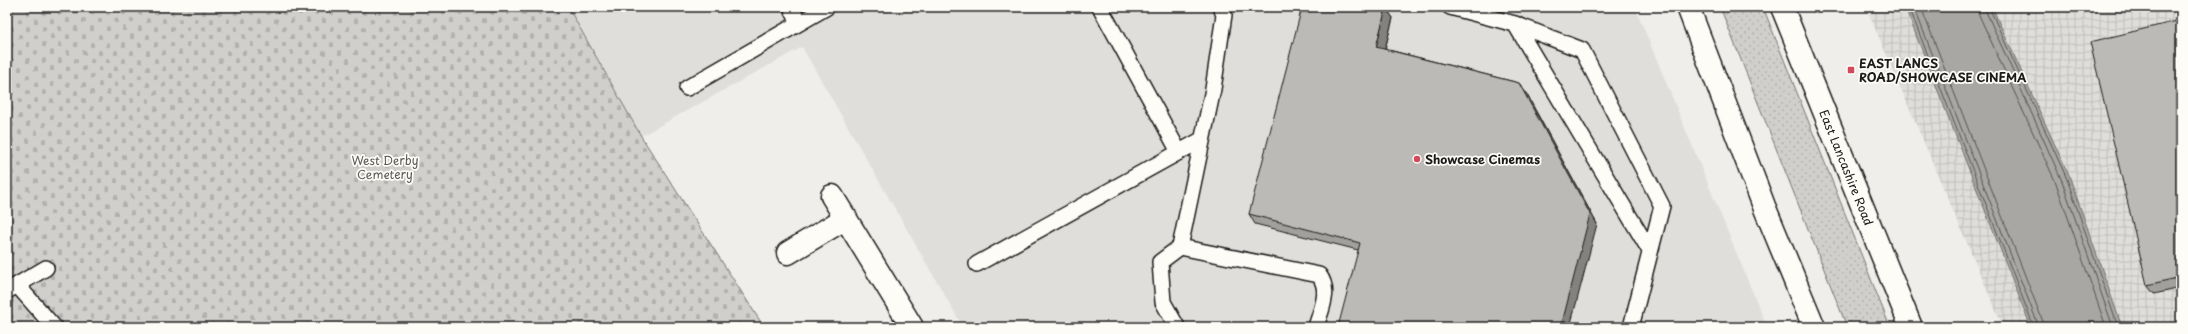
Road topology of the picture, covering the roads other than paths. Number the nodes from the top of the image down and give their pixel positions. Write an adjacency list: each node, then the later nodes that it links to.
1 (791, 7): 8 (lane)
2 (827, 7): 8 (lane)
3 (1100, 7): 12 (lane)
4 (1221, 7): 11 (lane)
5 (1450, 7): 9 (lane)
6 (1688, 7): 26 (main road)
7 (1782, 7): 27 (main road, East Lancashire Road)
8 (799, 23): 10 (lane)
9 (1515, 24): 16 (lane); 16 (lane)
10 (687, 88)
11 (1201, 140): 12 (lane); 15 (lane)
12 (1179, 152): 18 (lane)
13 (832, 196): 14 (main road)
14 (846, 218): 17 (main road); 22 (main road)
15 (1180, 247): 23 (lane); 24 (lane)
16 (1650, 251): 25 (lane)
17 (788, 253)
18 (977, 264)
19 (46, 268): 20 (lane)
20 (12, 288): 21 (lane)
21 (54, 327)
22 (912, 327)
23 (1177, 327)
24 (1316, 327)
25 (1631, 327)
26 (1814, 327)
27 (1911, 327)

